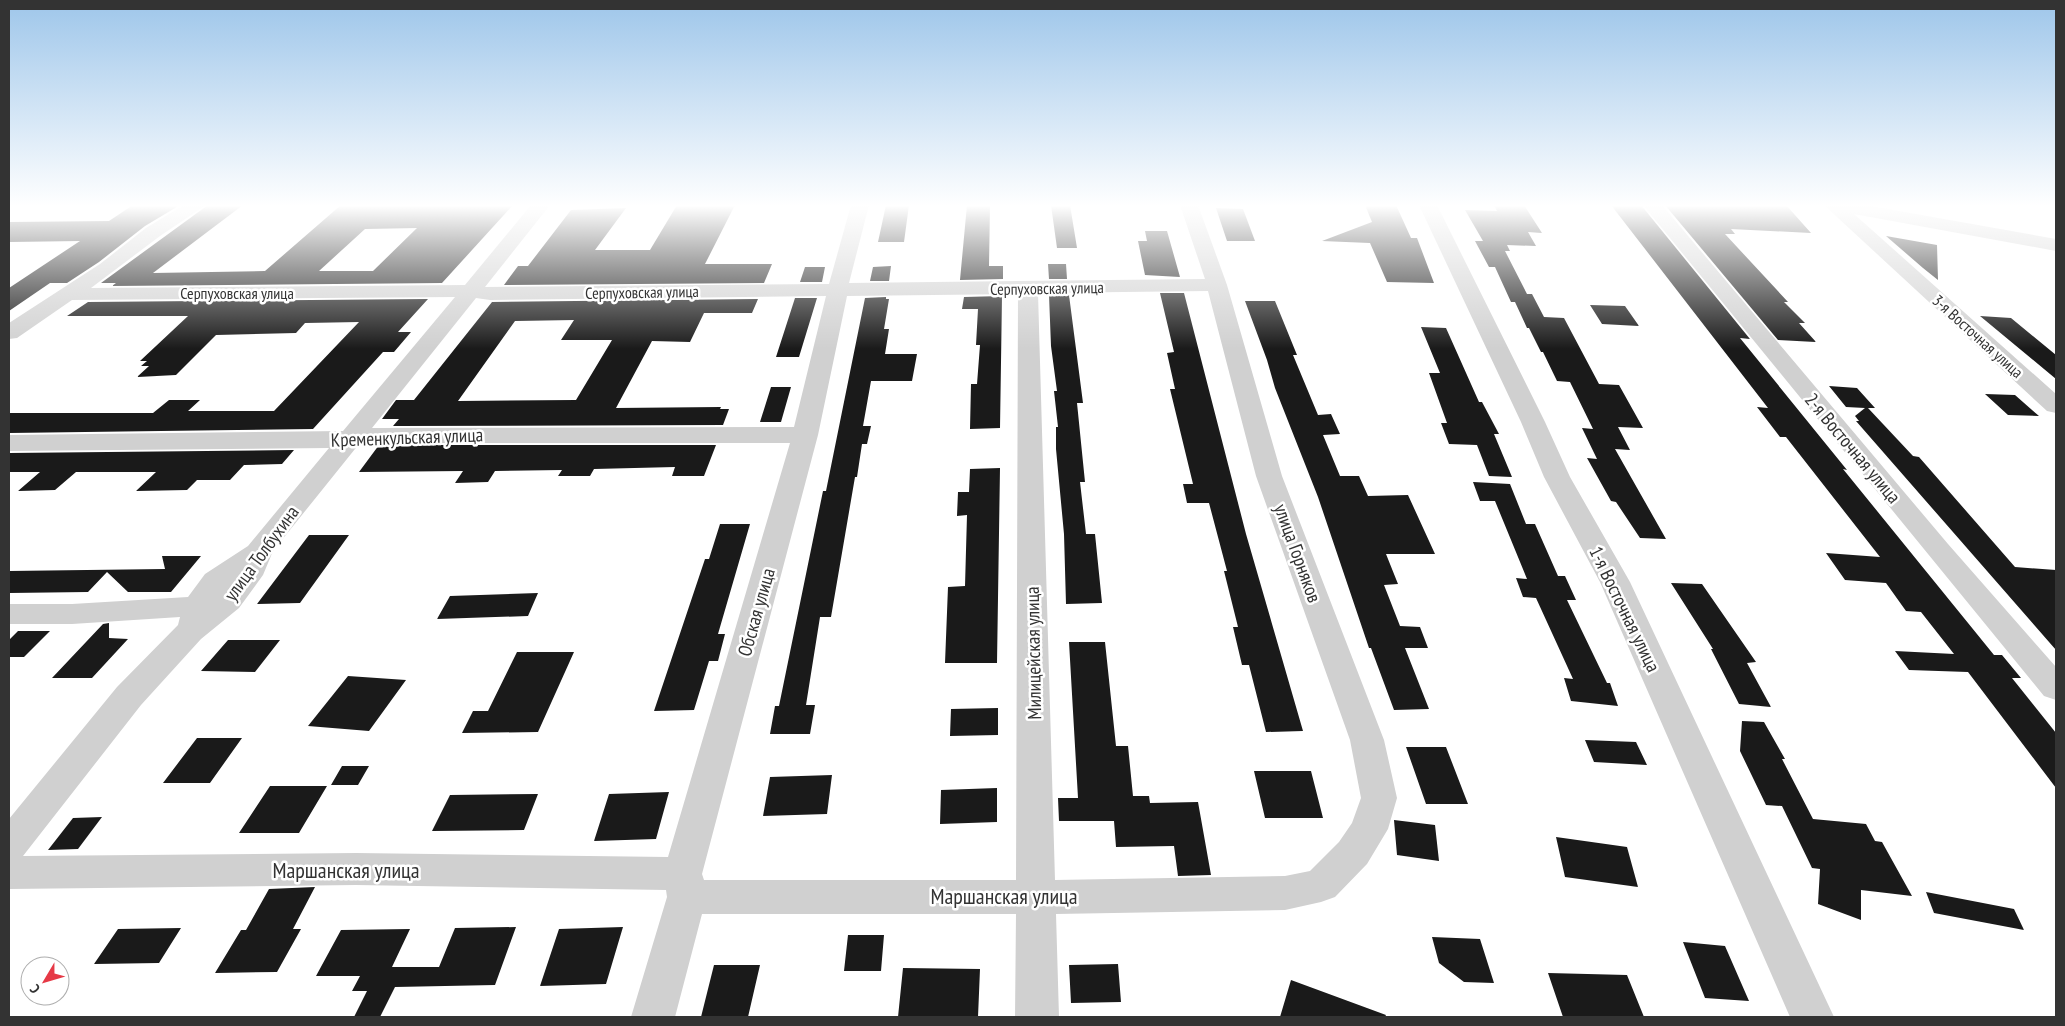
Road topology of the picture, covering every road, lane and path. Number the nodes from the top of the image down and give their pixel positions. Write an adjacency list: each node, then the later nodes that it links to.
1 (126, 253): 12 (street)
2 (501, 253): 11 (street, улица Толбухина)
3 (847, 253): 9 (street, Обская улица)
4 (1206, 253): 8 (street, улица Горняков)
5 (1451, 253): 28 (street, 1-я Восточная улица)
6 (1692, 253): 20 (street, 2-я Восточная улица)
7 (1886, 253): 14 (street, 3-я Восточная улица)
8 (1217, 285): 10 (street, Серпуховская улица); 24 (street, улица Горняков)
9 (838, 288): 10 (street, Серпуховская улица); 11 (street, Серпуховская улица); 15 (street, Обская улица)
10 (1028, 289): 25 (street, Милицейская улица)
11 (469, 291): 12 (street, Серпуховская улица); 16 (street, улица Толбухина)
12 (67, 294): 13 (street)
13 (9, 333)
14 (2056, 406)
15 (805, 435): 16 (street, Кременкульская улица); 23 (street, Обская улица)
16 (352, 437): 17 (street, Кременкульская улица); 19 (street, улица Толбухина)
17 (9, 442)
18 (9, 614): 19 (street)
19 (195, 619): 21 (street)
20 (2056, 688)
21 (9, 846)
22 (9, 873): 23 (street, Маршанская улица)
23 (685, 885): 25 (street, Маршанская улица); 26 (street, Обская улица)
24 (1321, 885): 25 (street, Маршанская улица)
25 (1036, 897): 27 (street, Милицейская улица)
26 (653, 1017)
27 (1038, 1017)
28 (1812, 1017)

